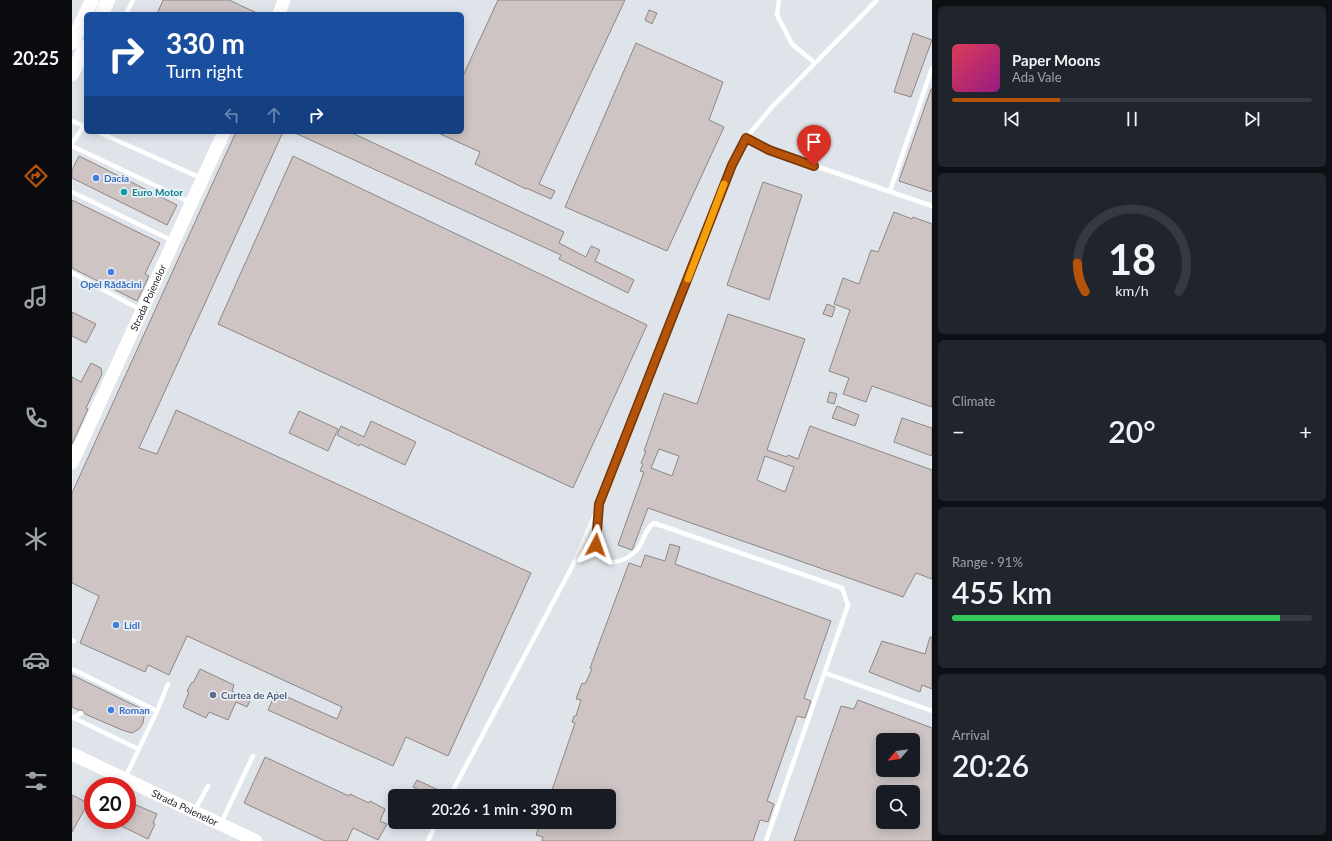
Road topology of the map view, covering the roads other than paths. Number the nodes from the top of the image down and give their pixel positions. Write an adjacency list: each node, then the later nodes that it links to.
1 (92, 0): 7 (main road)
2 (108, 0): 8 (main road)
3 (133, 0): 9 (lane)
4 (284, 0): 10 (street)
5 (779, 0): 14 (lane)
6 (877, 0): 14 (lane)
7 (86, 12)
8 (103, 12)
9 (127, 12)
10 (280, 12)
11 (84, 17): 12 (main road)
12 (72, 43)
13 (84, 50): 16 (main road)
14 (815, 63): 22 (lane)
15 (932, 68): 25 (lane)
16 (72, 74)
17 (72, 121): 18 (lane)
18 (84, 125)
19 (84, 127): 23 (lane)
20 (102, 134): 24 (lane)
21 (223, 134): 24 (street, Strada Poienelor)
22 (746, 138): 25 (lane); 33 (lane)
23 (72, 145): 27 (lane)
24 (202, 179): 27 (street, Strada Poienelor)
25 (890, 191): 28 (lane)
26 (72, 192): 29 (lane)
27 (192, 203): 29 (street, Strada Poienelor)
28 (932, 206)
29 (174, 241): 31 (street, Strada Poienelor)
30 (72, 273): 31 (lane)
31 (142, 310): 32 (street, Strada Poienelor)
32 (72, 463)
33 (599, 504): 35 (lane); 50 (lane)
34 (72, 670): 37 (lane)
35 (825, 673): 40 (lane); 56 (lane)
36 (168, 684): 39 (lane)
37 (117, 691): 38 (lane); 39 (lane)
38 (112, 694)
39 (157, 710): 43 (lane)
40 (932, 711)
41 (82, 713): 42 (lane)
42 (73, 718): 43 (lane)
43 (138, 749): 47 (lane)
44 (72, 754): 46 (street, Strada Poienelor)
45 (253, 756): 52 (lane)
46 (120, 777)
47 (125, 777)
48 (136, 785): 51 (street, Strada Poienelor)
49 (208, 786): 51 (lane)
50 (454, 789)
51 (194, 812): 52 (street, Strada Poienelor)
52 (220, 824): 54 (street, Strada Poienelor)
53 (434, 829): 55 (lane)
54 (256, 841)
55 (428, 841)
56 (766, 841)

